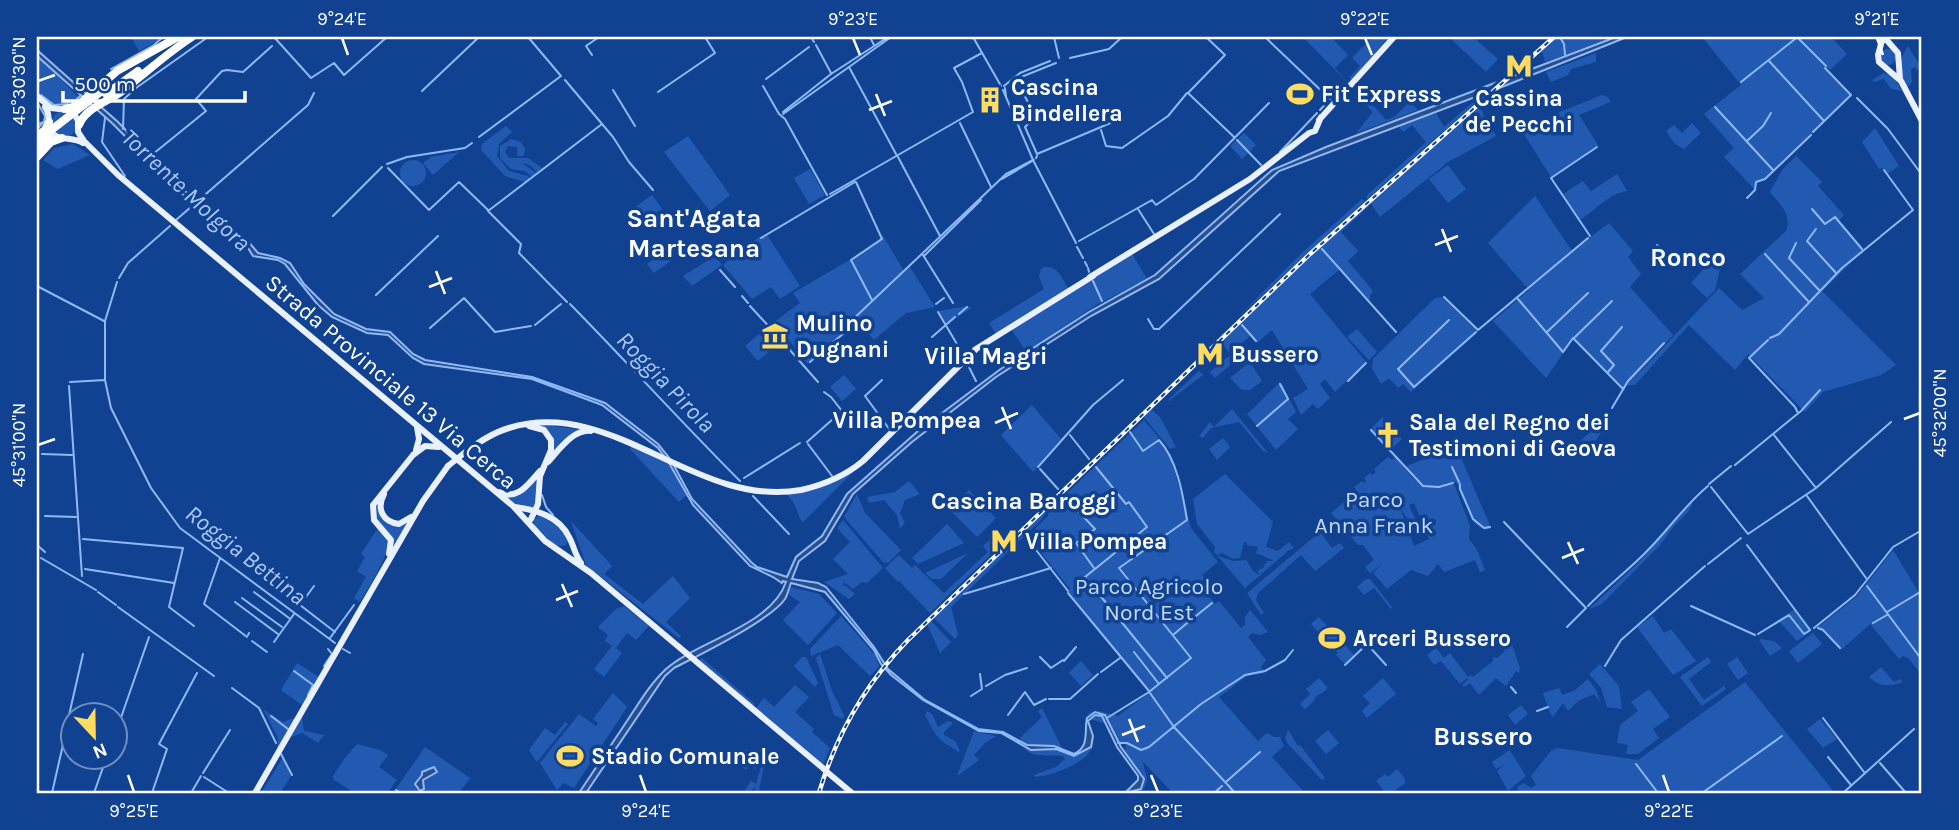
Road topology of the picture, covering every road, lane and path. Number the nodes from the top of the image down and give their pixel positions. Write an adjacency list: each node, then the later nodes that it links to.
1 (180, 37): 10 (highway); 12 (highway)
2 (190, 37): 10 (highway); 15 (highway)
3 (1394, 37): 25 (main road)
4 (1884, 37): 5 (main road); 6 (main road)
5 (1891, 47): 6 (main road); 7 (main road)
6 (1881, 50): 8 (main road)
7 (1898, 61): 8 (main road); 9 (main road)
8 (1888, 68): 9 (main road)
9 (1900, 81): 14 (main road)
10 (105, 92): 16 (highway, bridge)
11 (38, 98): 12 (main road, Strada Provinciale 13 Via Cerca); 13 (main road, Strada Provinciale 13 Via Cerca)
12 (62, 109): 13 (main road); 15 (main road, Strada Provinciale 13 Via Cerca)
13 (50, 119): 16 (highway); 17 (main road, Strada Provinciale 13 Via Cerca)
14 (1922, 121)
15 (78, 127): 17 (main road); 19 (main road, Strada Provinciale 13 Via Cerca)
16 (44, 136): 18 (highway); 20 (highway)
17 (65, 138): 19 (main road, Strada Provinciale 13 Via Cerca); 21 (highway)
18 (37, 142)
19 (88, 146): 22 (main road, Strada Provinciale 13 Via Cerca)
20 (37, 148)
21 (37, 157)
22 (416, 426): 24 (main road, Strada Provinciale 13 Via Cerca); 26 (main road)
23 (507, 428): 25 (main road); 29 (main road); 32 (main road, bridge)
24 (429, 436): 26 (main road); 27 (main road, Strada Provinciale 13 Via Cerca)
25 (619, 440): 29 (main road)
26 (420, 447): 27 (main road); 30 (main road)
27 (444, 449): 28 (main road, Strada Provinciale 13 Via Cerca)
28 (468, 470): 29 (main road); 33 (main road, Strada Provinciale 13 Via Cerca)
29 (542, 470): 31 (main road)
30 (395, 478): 32 (main road); 40 (main road)
31 (539, 491): 34 (main road); 35 (main road)
32 (423, 501): 40 (main road)
33 (513, 506): 34 (main road, Strada Provinciale 13 Via Cerca); 36 (main road, Strada Provinciale 13 Via Cerca)
34 (535, 510): 35 (main road, Strada Provinciale 13 Via Cerca); 36 (main road)
35 (548, 515): 36 (main road); 37 (main road, Strada Provinciale 13 Via Cerca)
36 (531, 522): 38 (main road, Strada Provinciale 13 Via Cerca)
37 (570, 539): 38 (main road); 39 (main road, Strada Provinciale 13 Via Cerca)
38 (554, 546): 39 (main road, Strada Provinciale 13 Via Cerca)
39 (591, 573): 42 (main road, Strada Provinciale 13 Via Cerca)
40 (381, 574): 41 (main road)
41 (255, 793)
42 (852, 793)

